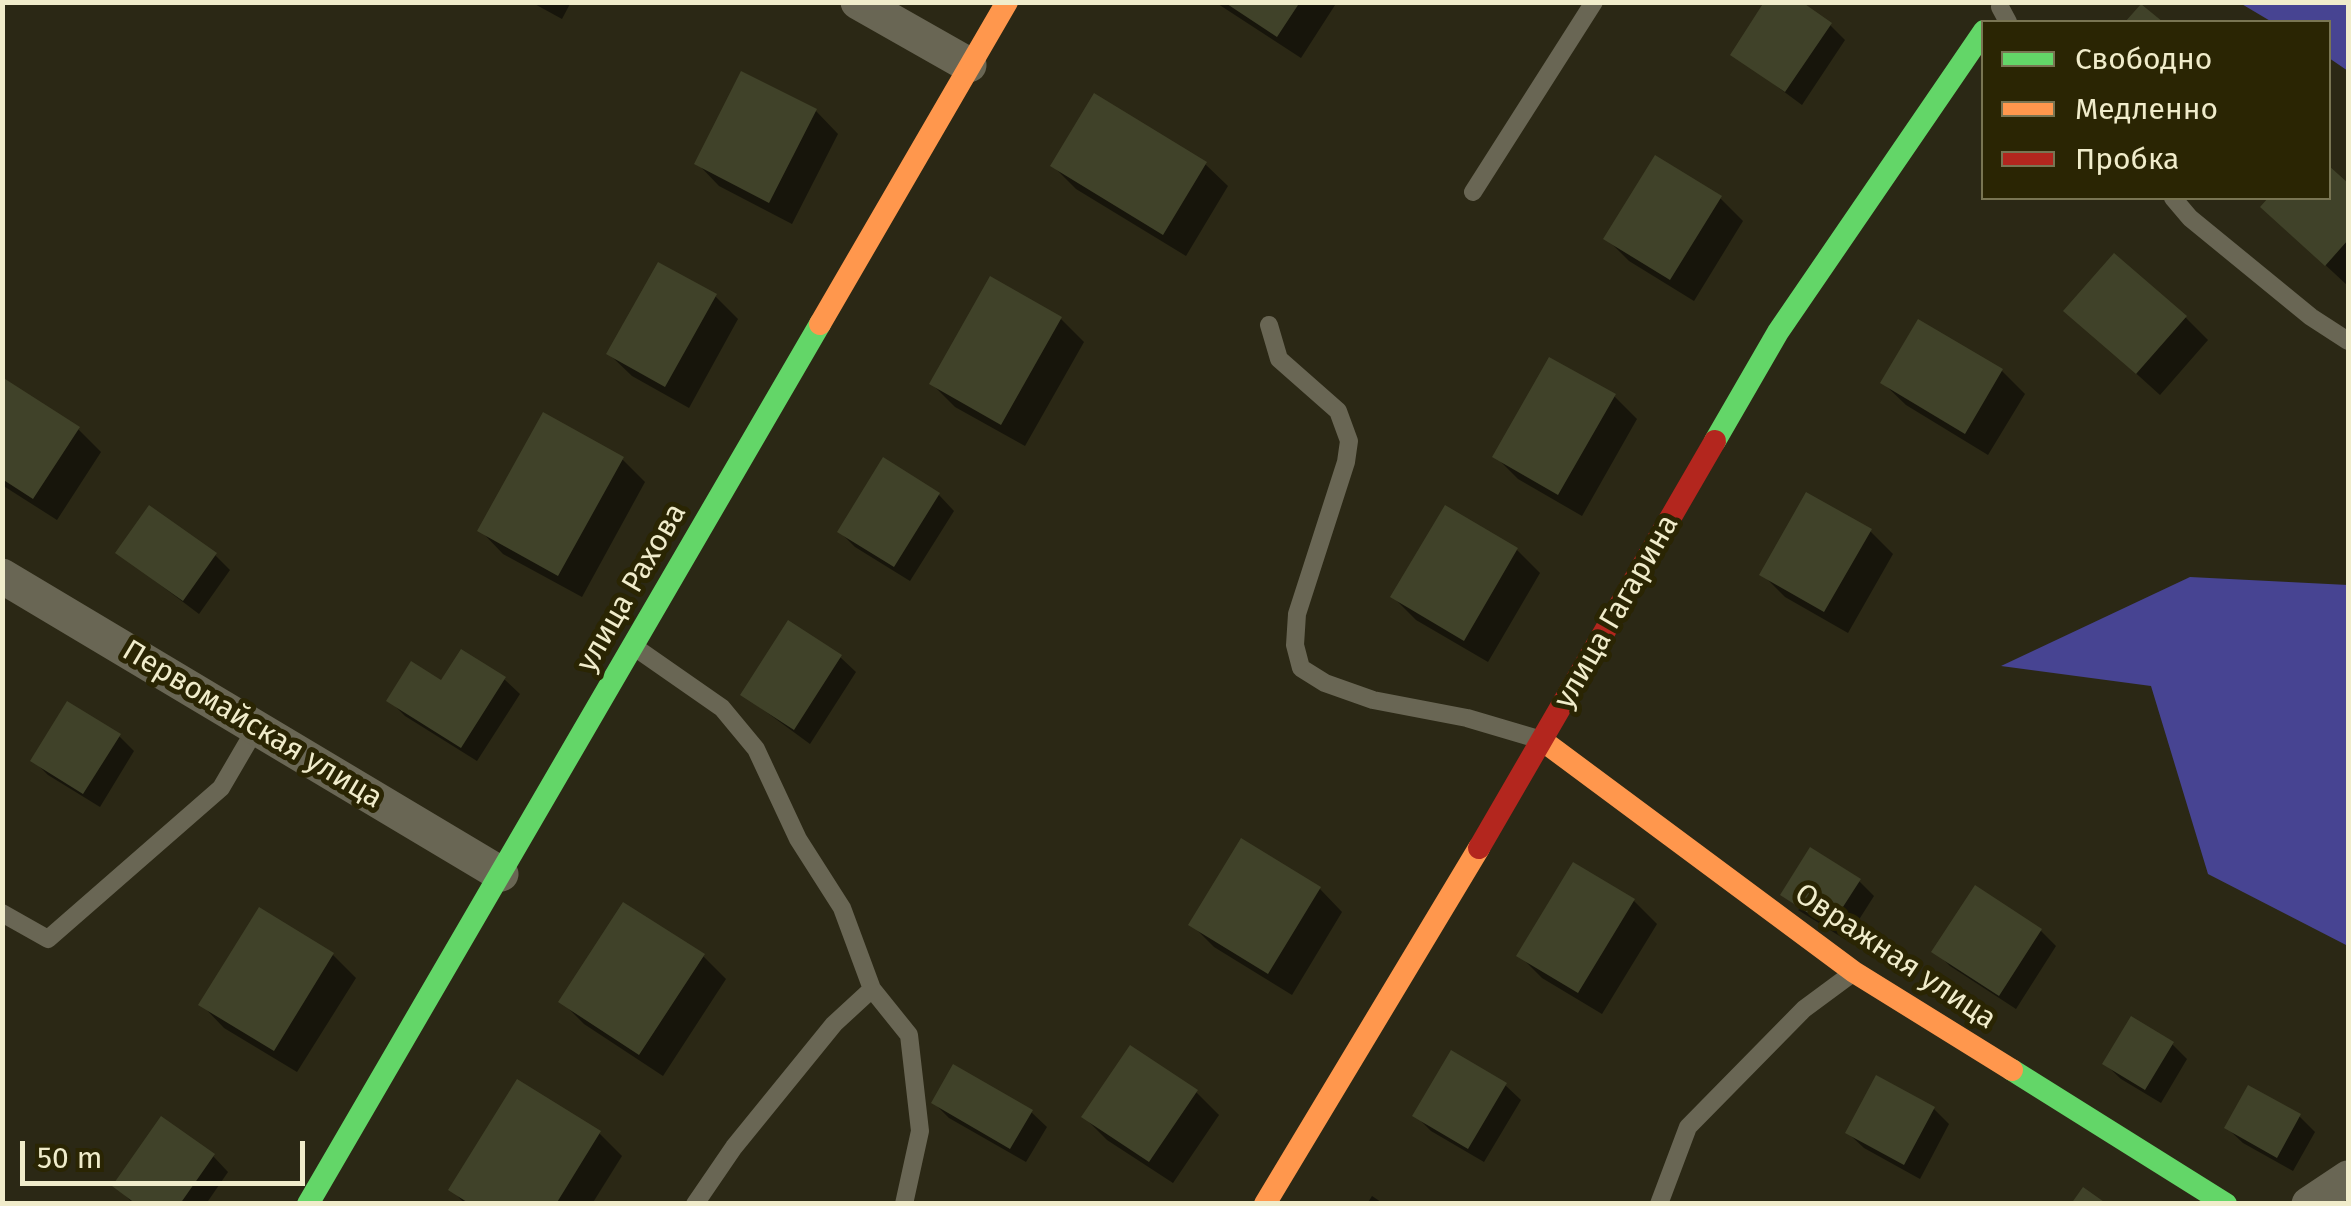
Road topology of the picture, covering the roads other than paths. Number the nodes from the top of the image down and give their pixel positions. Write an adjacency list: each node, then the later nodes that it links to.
1 (858, 2): 5 (street)
2 (1007, 2): 5 (street, улица Рахова)
3 (1594, 2): 6 (lane)
4 (1981, 40): 13 (street, улица Гагарина)
5 (969, 65): 11 (street, улица Рахова)
6 (1473, 192)
7 (2175, 200): 9 (lane)
8 (1269, 324): 13 (lane)
9 (2348, 341)
10 (2, 576): 12 (street, Первомайская улица)
11 (633, 646): 14 (street, улица Рахова); 17 (lane)
12 (256, 728): 14 (street, Первомайская улица); 15 (lane)
13 (1543, 741): 16 (street, Овражная улица); 22 (street, улица Гагарина)
14 (501, 874): 19 (street, улица Рахова)
15 (2, 913)
16 (1854, 972): 23 (lane); 24 (street, Овражная улица)
17 (872, 989): 20 (lane); 21 (lane)
18 (2348, 1178): 25 (street)
19 (308, 1204)
20 (695, 1204)
21 (904, 1204)
22 (1265, 1204)
23 (1659, 1204)
24 (2226, 1204)
25 (2309, 1204)

